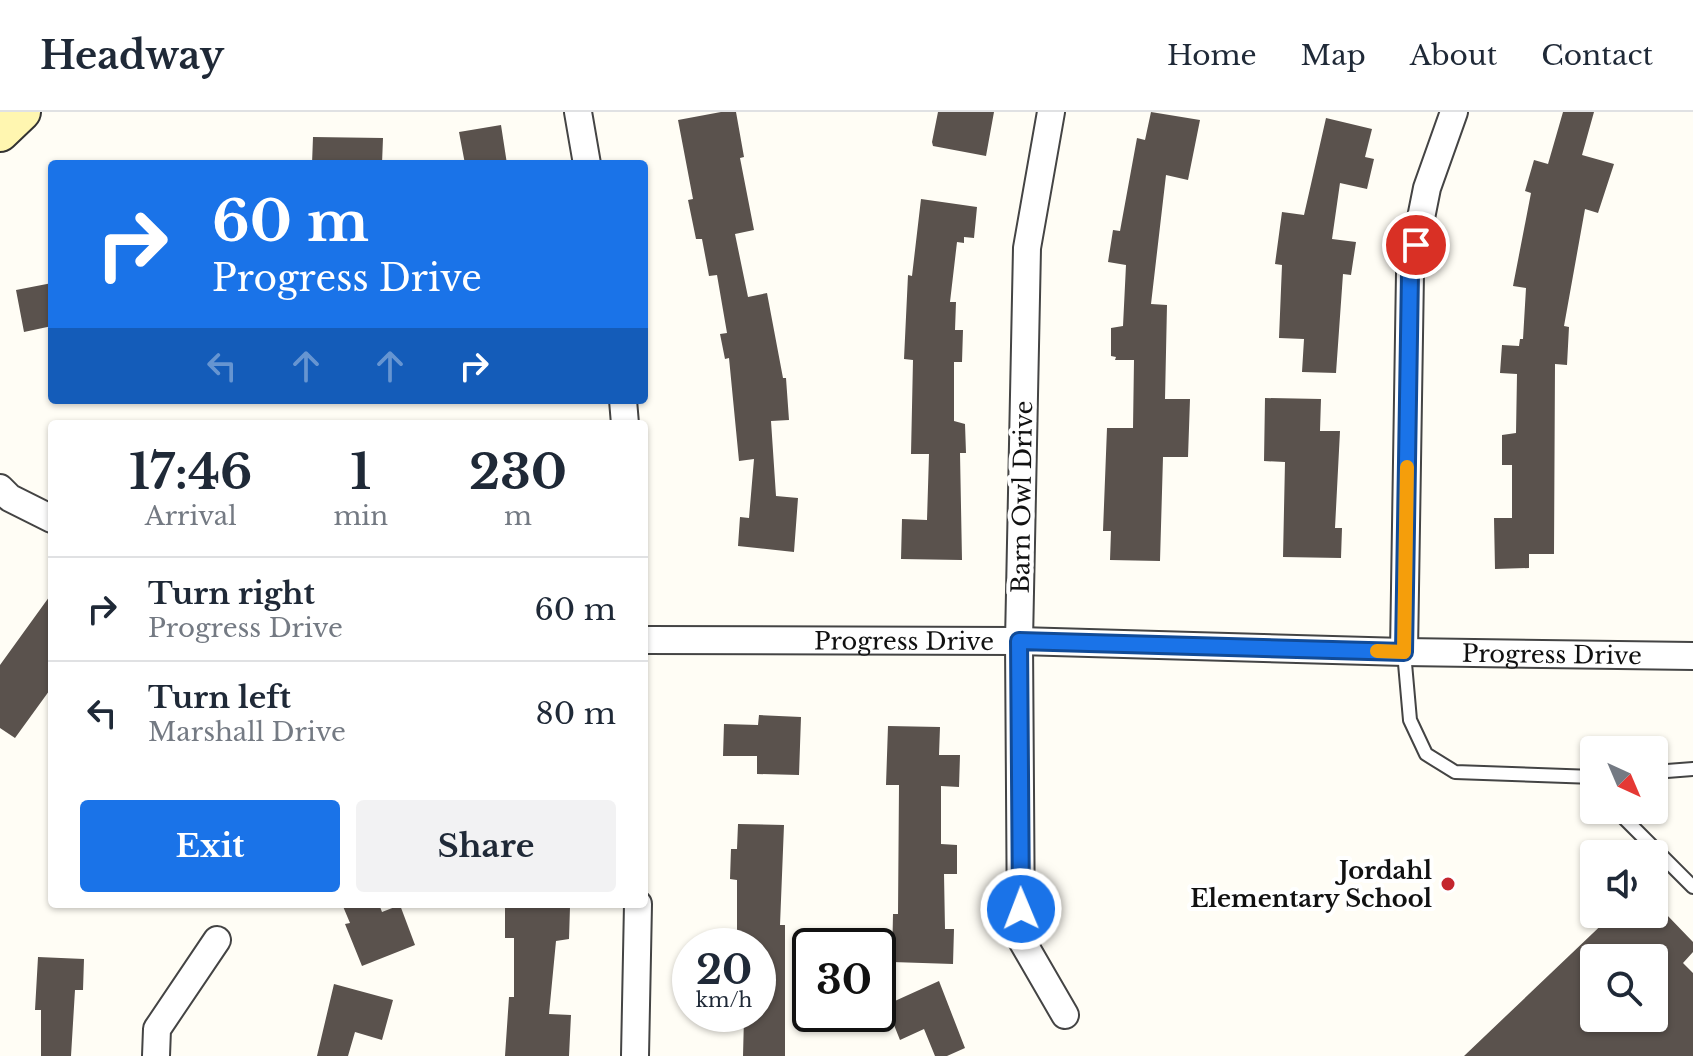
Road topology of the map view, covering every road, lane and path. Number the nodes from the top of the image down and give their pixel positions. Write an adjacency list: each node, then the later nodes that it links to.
1 (22, 112): 5 (main road)
2 (578, 112): 6 (street)
3 (1051, 112): 10 (street, Barn Owl Drive)
4 (1454, 112): 11 (street)
5 (0, 133)
6 (586, 160)
7 (3, 500): 8 (street)
8 (48, 517)
9 (648, 640): 10 (street, Progress Drive)
10 (1019, 641): 11 (street, Progress Drive); 20 (street, Barn Owl Drive)
11 (1404, 652): 12 (street, Progress Drive); 15 (lane)
12 (1693, 656)
13 (1693, 769): 14 (lane)
14 (1668, 771)
15 (1580, 777)
16 (1630, 824): 17 (lane)
17 (1693, 887)
18 (638, 908): 22 (street)
19 (217, 940): 21 (street)
20 (1065, 1015)
21 (156, 1056)
22 (635, 1056)

